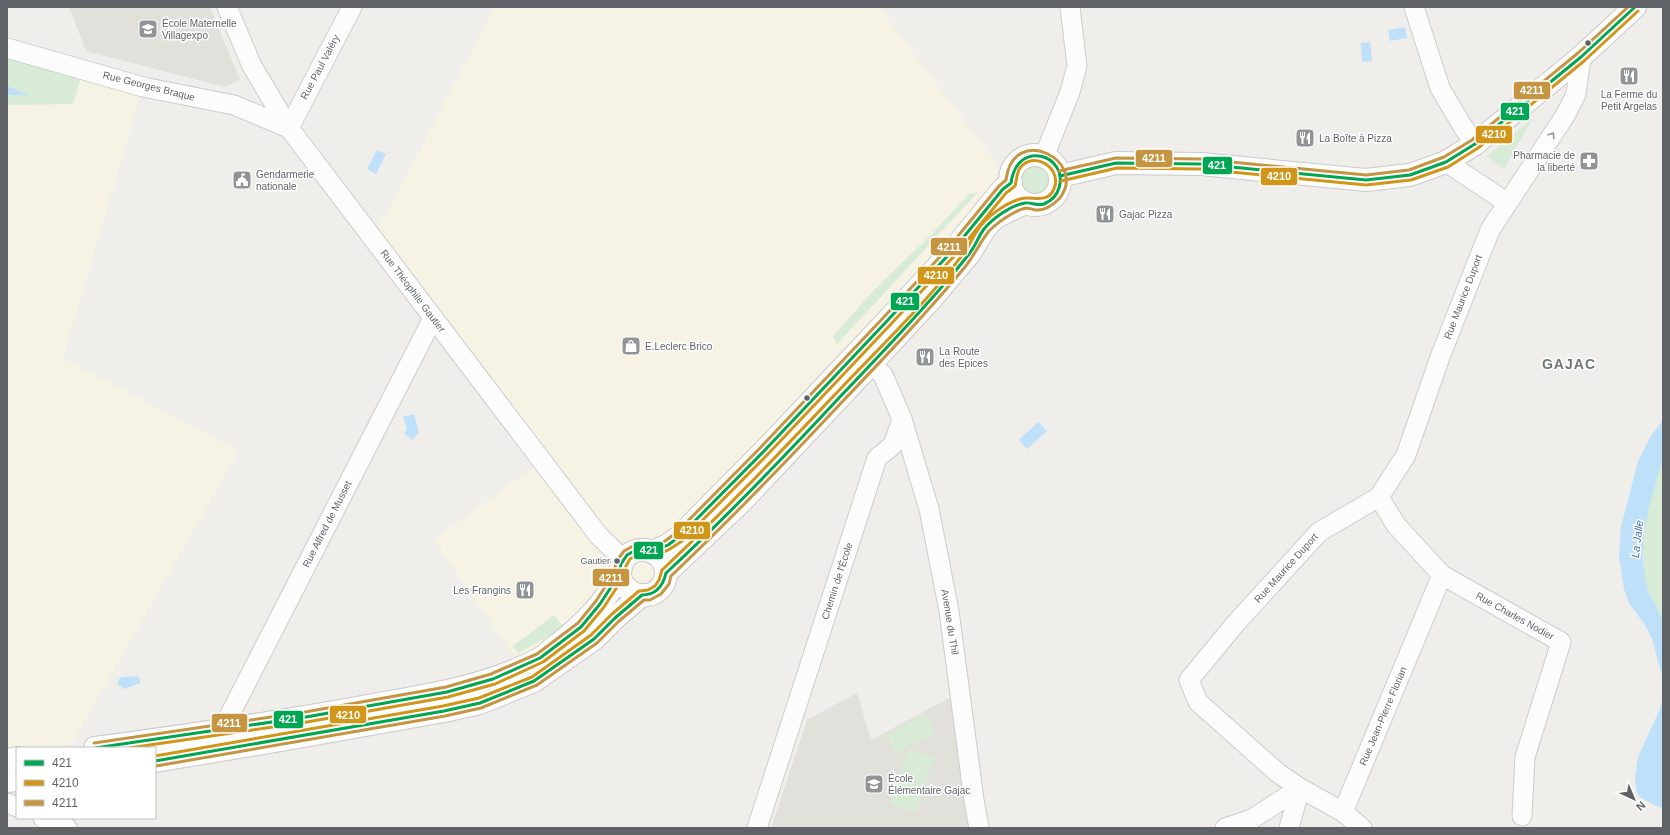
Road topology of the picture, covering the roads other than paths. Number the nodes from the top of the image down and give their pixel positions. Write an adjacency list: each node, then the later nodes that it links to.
1 (227, 7): 8 (street, Rue Théophile Gautier)
2 (352, 7): 8 (street, Rue Paul Valéry)
3 (1070, 7): 10 (street)
4 (1414, 7): 9 (street)
5 (1635, 7): 7 (main road)
6 (7, 48): 8 (street, Rue Georges Braque)
7 (1581, 57): 9 (main road); 14 (street, Rue Maurice Duport, one-way to 7)
8 (289, 128): 16 (street, Rue Théophile Gautier)
9 (1475, 144): 11 (main road)
10 (1044, 157): 12 (main road); 13 (main road)
11 (1446, 162): 12 (main road); 14 (street)
12 (1060, 176): 15 (main road)
13 (1011, 184): 15 (main road); 17 (main road)
14 (1506, 202): 19 (street, Rue Maurice Duport)
15 (1025, 203): 17 (main road)
16 (433, 318): 21 (street, Rue Théophile Gautier); 25 (street, Rue Alfred de Musset)
17 (864, 358): 18 (street); 20 (main road); 22 (main road)
18 (902, 420): 33 (street, Chemin de l'École); 34 (street, Avenue du Thil)
19 (1380, 497): 23 (street, Rue Charles Nodier); 28 (street, Rue Maurice Duport)
20 (652, 552): 21 (main road); 22 (main road)
21 (622, 567): 24 (main road); 25 (main road)
22 (666, 573): 24 (main road)
23 (1442, 575): 29 (street, Rue Jean-Pierre Florian); 30 (street, Rue Charles Nodier)
24 (642, 595): 27 (main road)
25 (222, 730): 26 (main road)
26 (102, 747)
27 (156, 761)
28 (1300, 788): 29 (street); 35 (street); 36 (street)
29 (1343, 812): 37 (street)
30 (1522, 816)
31 (45, 819): 32 (street)
32 (67, 828)
33 (757, 828)
34 (979, 828)
35 (1225, 828)
36 (1290, 828)
37 (1362, 828)

